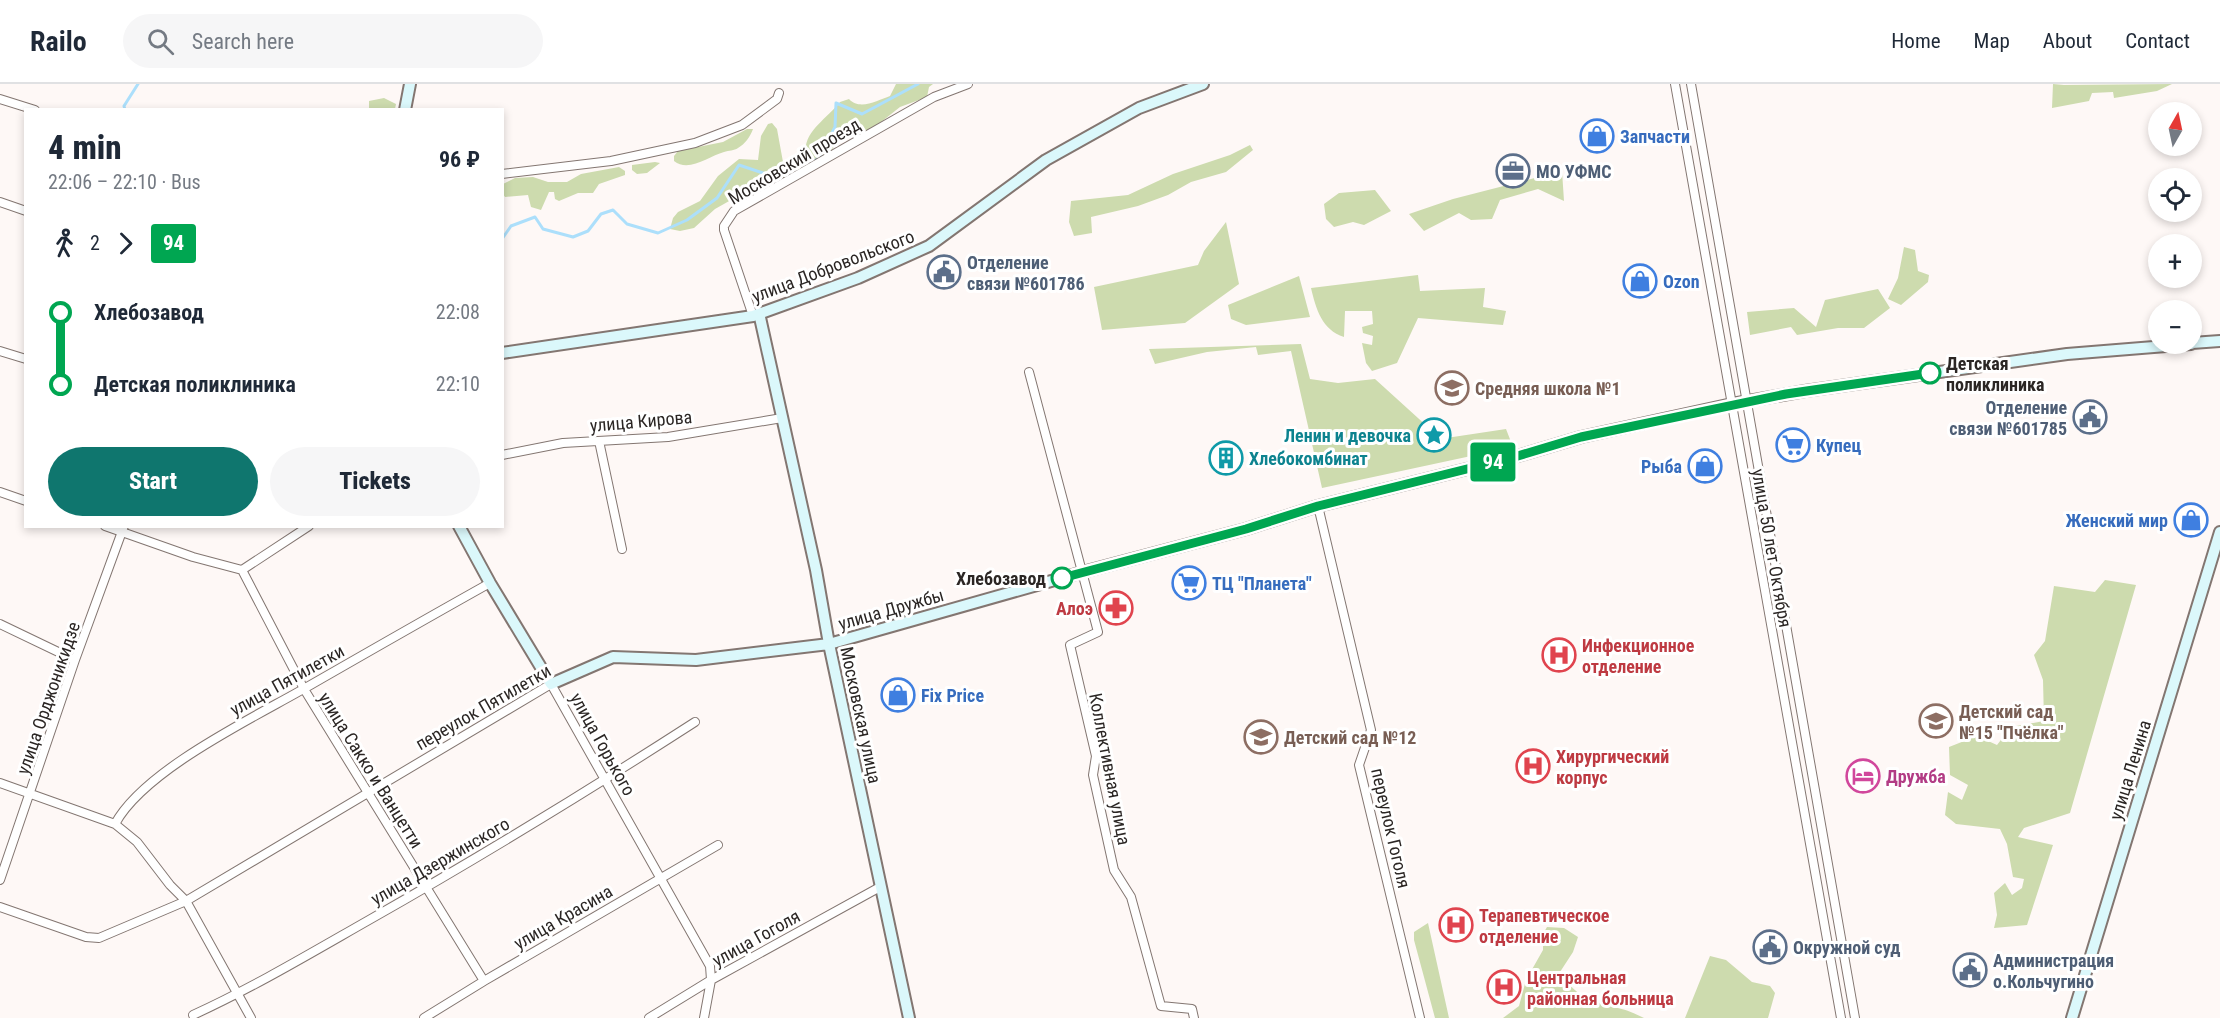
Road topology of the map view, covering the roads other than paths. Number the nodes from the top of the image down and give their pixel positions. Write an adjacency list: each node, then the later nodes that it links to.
1 (410, 84): 9 (street)
2 (968, 84): 13 (street, Московский проезд)
3 (1203, 84): 13 (street, улица Добровольского)
4 (1674, 84): 22 (street, улица 50 лет Октября)
5 (1691, 84): 21 (street, улица 50 лет Октября)
6 (779, 93): 10 (street)
7 (0, 99): 8 (street)
8 (29, 108)
9 (405, 108)
10 (504, 174)
11 (0, 202): 12 (street)
12 (24, 210)
13 (756, 314): 18 (street, улица Добровольского); 23 (street, Московская улица)
14 (2220, 341): 15 (street, улица Дружбы)
15 (2202, 343)
16 (2148, 347): 21 (street, улица Дружбы)
17 (0, 351): 19 (street)
18 (504, 353)
19 (24, 358)
20 (1029, 372): 35 (street, Коллективная улица)
21 (1747, 401): 22 (street, улица Дружбы); 67 (street, улица 50 лет Октября)
22 (1731, 404): 28 (street, улица Дружбы); 66 (street, улица 50 лет Октября)
23 (782, 418): 24 (street, улица Кирова); 38 (street, Московская улица)
24 (599, 441): 25 (street, улица Кирова); 33 (street)
25 (504, 455)
26 (0, 492): 27 (street)
27 (24, 500)
28 (1318, 506): 35 (street, улица Дружбы); 65 (street, переулок Гоголя)
29 (306, 528): 34 (street)
30 (460, 528): 36 (street, улица Горького)
31 (123, 529): 34 (street); 39 (street, улица Орджоникидзе)
32 (2220, 532): 68 (street, улица Ленина)
33 (622, 549)
34 (242, 570): 41 (street, улица Сакко и Ванцетти)
35 (1083, 572): 38 (street, улица Дружбы); 64 (street, Коллективная улица)
36 (490, 583): 40 (street, улица Горького); 41 (street, улица Пятилетки)
37 (0, 624): 39 (street)
38 (829, 644): 40 (street, переулок Пятилетки); 51 (street, Московская улица)
39 (75, 660): 46 (street, улица Орджоникидзе)
40 (551, 684): 43 (street, улица Горького); 45 (street, переулок Пятилетки)
41 (304, 689): 45 (street, улица Сакко и Ванцетти); 47 (street, улица Пятилетки)
42 (695, 722): 43 (street, улица Дзержинского)
43 (604, 781): 49 (street, улица Горького); 52 (street, улица Дзержинского)
44 (0, 783): 46 (street)
45 (369, 793): 52 (street, улица Сакко и Ванцетти); 53 (street, переулок Пятилетки)
46 (31, 794): 47 (street); 50 (street, улица Орджоникидзе)
47 (115, 824): 53 (street)
48 (718, 844): 49 (street, улица Красина)
49 (660, 878): 55 (street, улица Горького); 56 (street, улица Красина)
50 (0, 880)
51 (880, 887): 55 (street, улица Гоголя); 63 (street, Московская улица)
52 (426, 888): 56 (street, улица Сакко и Ванцетти); 57 (street, улица Дзержинского)
53 (186, 901): 54 (street, переулок Пятилетки); 57 (street)
54 (0, 907)
55 (711, 980): 61 (street, улица Гоголя); 62 (street)
56 (484, 981): 60 (street, улица Красина)
57 (236, 995): 58 (street, улица Дзержинского); 59 (street)
58 (193, 1015)
59 (251, 1018)
60 (424, 1018)
61 (649, 1018)
62 (704, 1018)
63 (909, 1018)
64 (1194, 1018)
65 (1420, 1018)
66 (1841, 1018)
67 (1856, 1018)
68 (2072, 1018)

